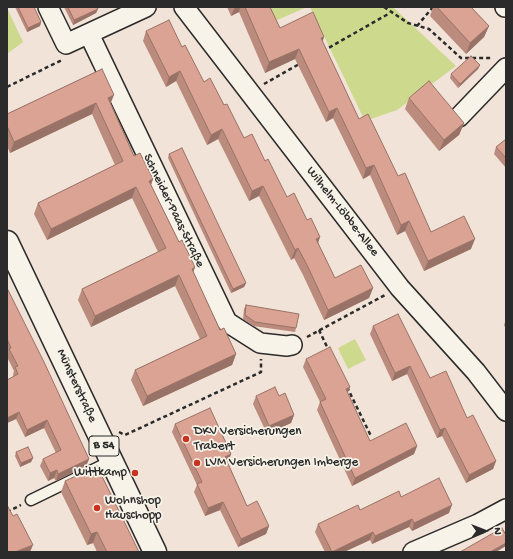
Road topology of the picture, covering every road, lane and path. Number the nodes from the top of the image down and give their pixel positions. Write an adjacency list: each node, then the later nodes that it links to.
1 (48, 7): 9 (street)
2 (146, 7): 8 (street)
3 (184, 7): 14 (street, Wilhelm-Löbbe-Allee)
4 (384, 7): 6 (path)
5 (433, 7): 7 (path)
6 (390, 13): 7 (path); 10 (path)
7 (417, 26): 12 (path)
8 (89, 34): 9 (street); 19 (street, Schneider-Paas-Straße)
9 (66, 44): 13 (path)
10 (317, 54)
11 (303, 62): 14 (path)
12 (500, 63): 15 (street)
13 (7, 87)
14 (250, 92): 17 (street, Wilhelm-Löbbe-Allee)
15 (459, 117)
16 (7, 242): 24 (main road, Münsterstraße / B 54)
17 (400, 288): 18 (path); 23 (street, Wilhelm-Löbbe-Allee)
18 (319, 330): 20 (path); 21 (path)
19 (260, 343): 20 (street, Schneider-Paas-Straße); 24 (path)
20 (292, 345)
21 (333, 358)
22 (346, 386): 25 (path)
23 (506, 411)
24 (99, 435): 26 (main road, Münsterstraße / B 54)
25 (370, 436)
26 (111, 461): 27 (lane); 29 (main road, Münsterstraße / B 54)
27 (31, 500)
28 (506, 509): 30 (street)
29 (155, 552)
30 (413, 552)

